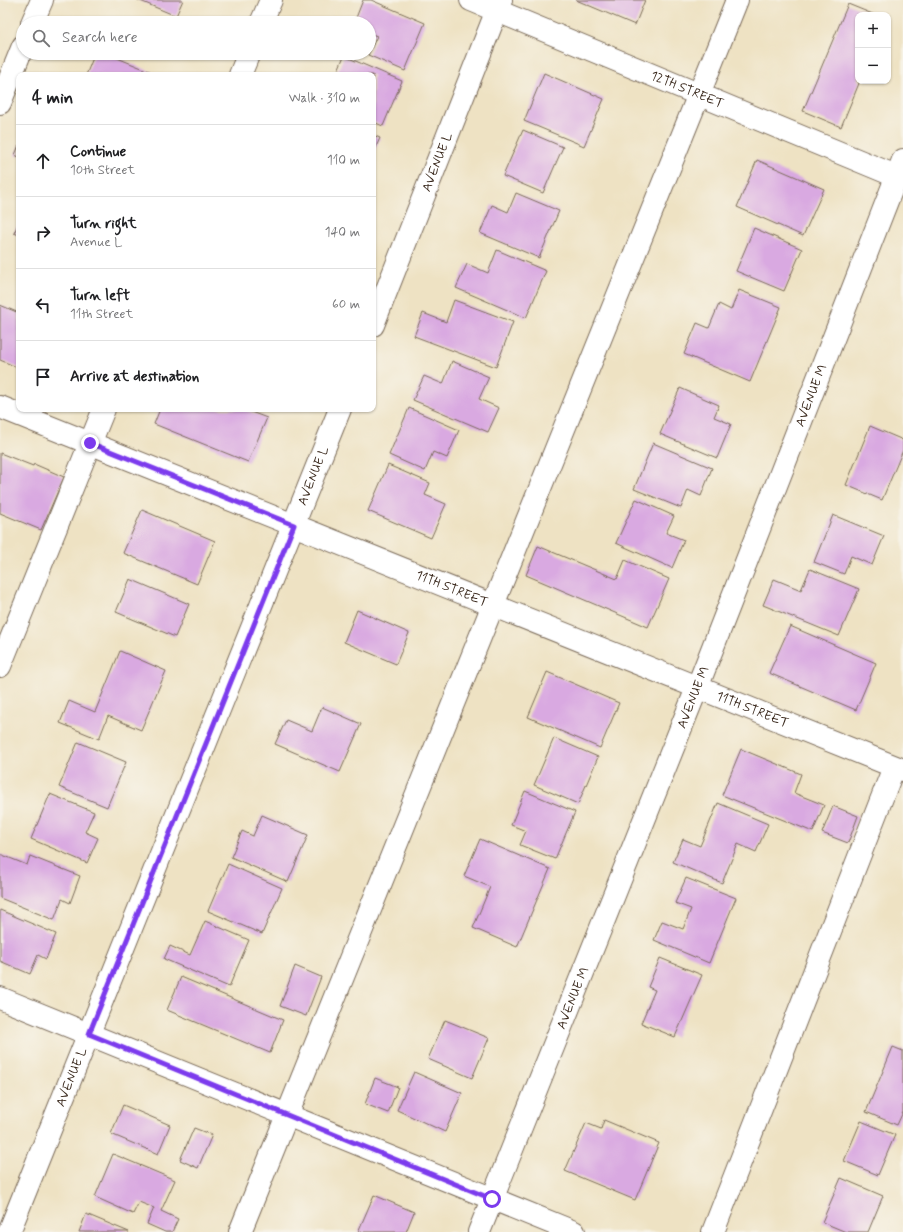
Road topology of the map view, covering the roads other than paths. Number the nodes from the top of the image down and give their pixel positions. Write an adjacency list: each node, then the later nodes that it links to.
1 (42, 0): 6 (street)
2 (271, 0): 7 (street)
3 (471, 0): 5 (street, 12TH STREET)
4 (737, 0): 11 (street)
5 (499, 5): 11 (street, 12TH STREET); 14 (street, AVENUE L)
6 (35, 16)
7 (264, 16)
8 (17, 60): 12 (street)
9 (246, 60): 10 (street)
10 (241, 72)
11 (699, 94): 13 (street, 12TH STREET); 20 (street)
12 (0, 103)
13 (901, 172): 22 (street, AVENUE M)
14 (376, 317)
15 (0, 407): 18 (street, 11TH STREET)
16 (103, 412): 18 (street)
17 (339, 412): 19 (street, AVENUE L)
18 (90, 443): 19 (street, 11TH STREET); 21 (street)
19 (294, 525): 20 (street, 11TH STREET); 25 (street, AVENUE L)
20 (493, 605): 22 (street, 11TH STREET); 26 (street)
21 (0, 666)
22 (698, 688): 23 (street, 11TH STREET); 27 (street, AVENUE M)
23 (898, 769): 32 (street)
24 (0, 998): 25 (street)
25 (89, 1034): 26 (street); 28 (street, AVENUE L)
26 (287, 1115): 27 (street); 29 (street)
27 (492, 1199): 30 (street, AVENUE M); 31 (street)
28 (9, 1232)
29 (240, 1232)
30 (479, 1232)
31 (574, 1232)
32 (713, 1232)

